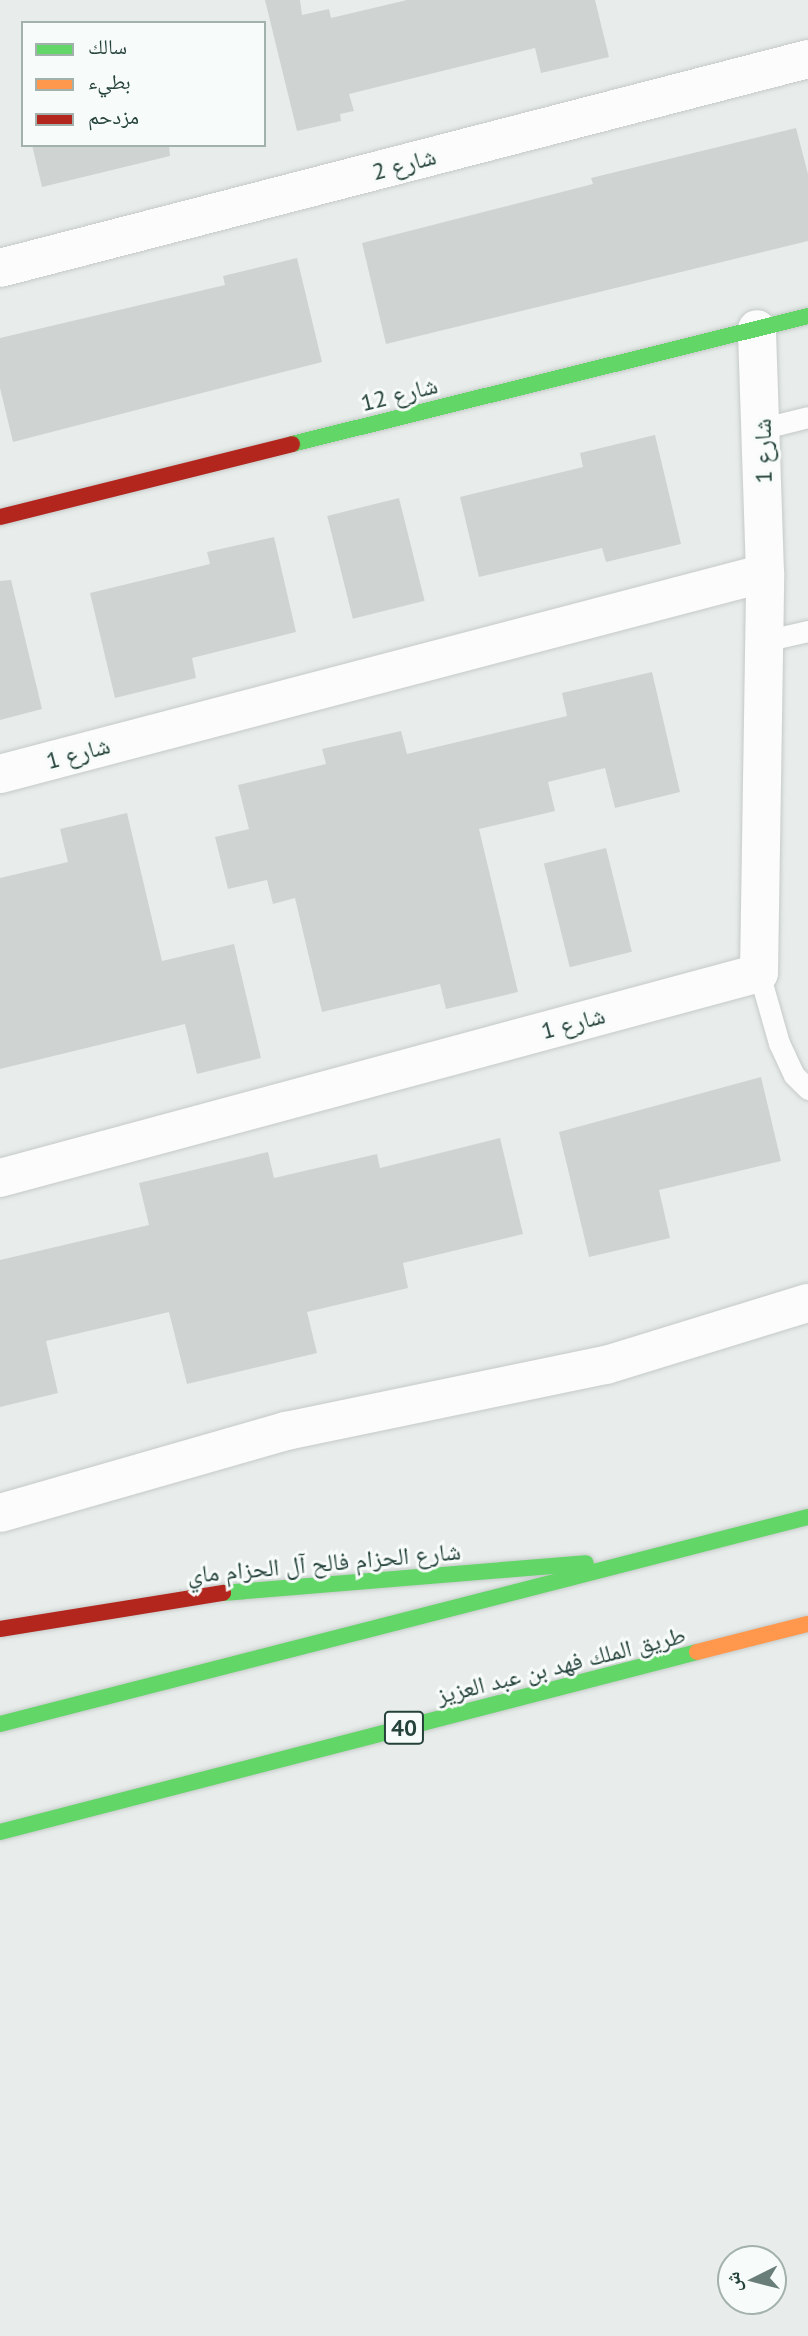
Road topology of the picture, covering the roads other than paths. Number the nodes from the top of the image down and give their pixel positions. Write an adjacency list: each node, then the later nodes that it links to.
1 (808, 59): 2 (street, شارع 2)
2 (0, 268)
3 (808, 316): 4 (main road, شارع 12)
4 (757, 329): 6 (street, شارع 1); 7 (main road, شارع 12)
5 (808, 417): 6 (lane)
6 (764, 428): 8 (street, شارع 1)
7 (0, 517)
8 (765, 573): 10 (street, شارع 1); 11 (street, شارع 1)
9 (808, 631): 10 (lane)
10 (764, 641): 12 (street, شارع 1)
11 (0, 774)
12 (759, 973): 13 (lane); 14 (street, شارع 1)
13 (808, 1089)
14 (0, 1178)
15 (808, 1303): 16 (street)
16 (0, 1513)
17 (808, 1517): 18 (main road)
18 (654, 1557): 20 (main road, شارع الحزام فالح آل الحزام ماي); 21 (main road)
19 (808, 1625): 22 (main road, طريق الملك فهد بن عبد العزيز / 40)
20 (0, 1629)
21 (0, 1724)
22 (0, 1832)

